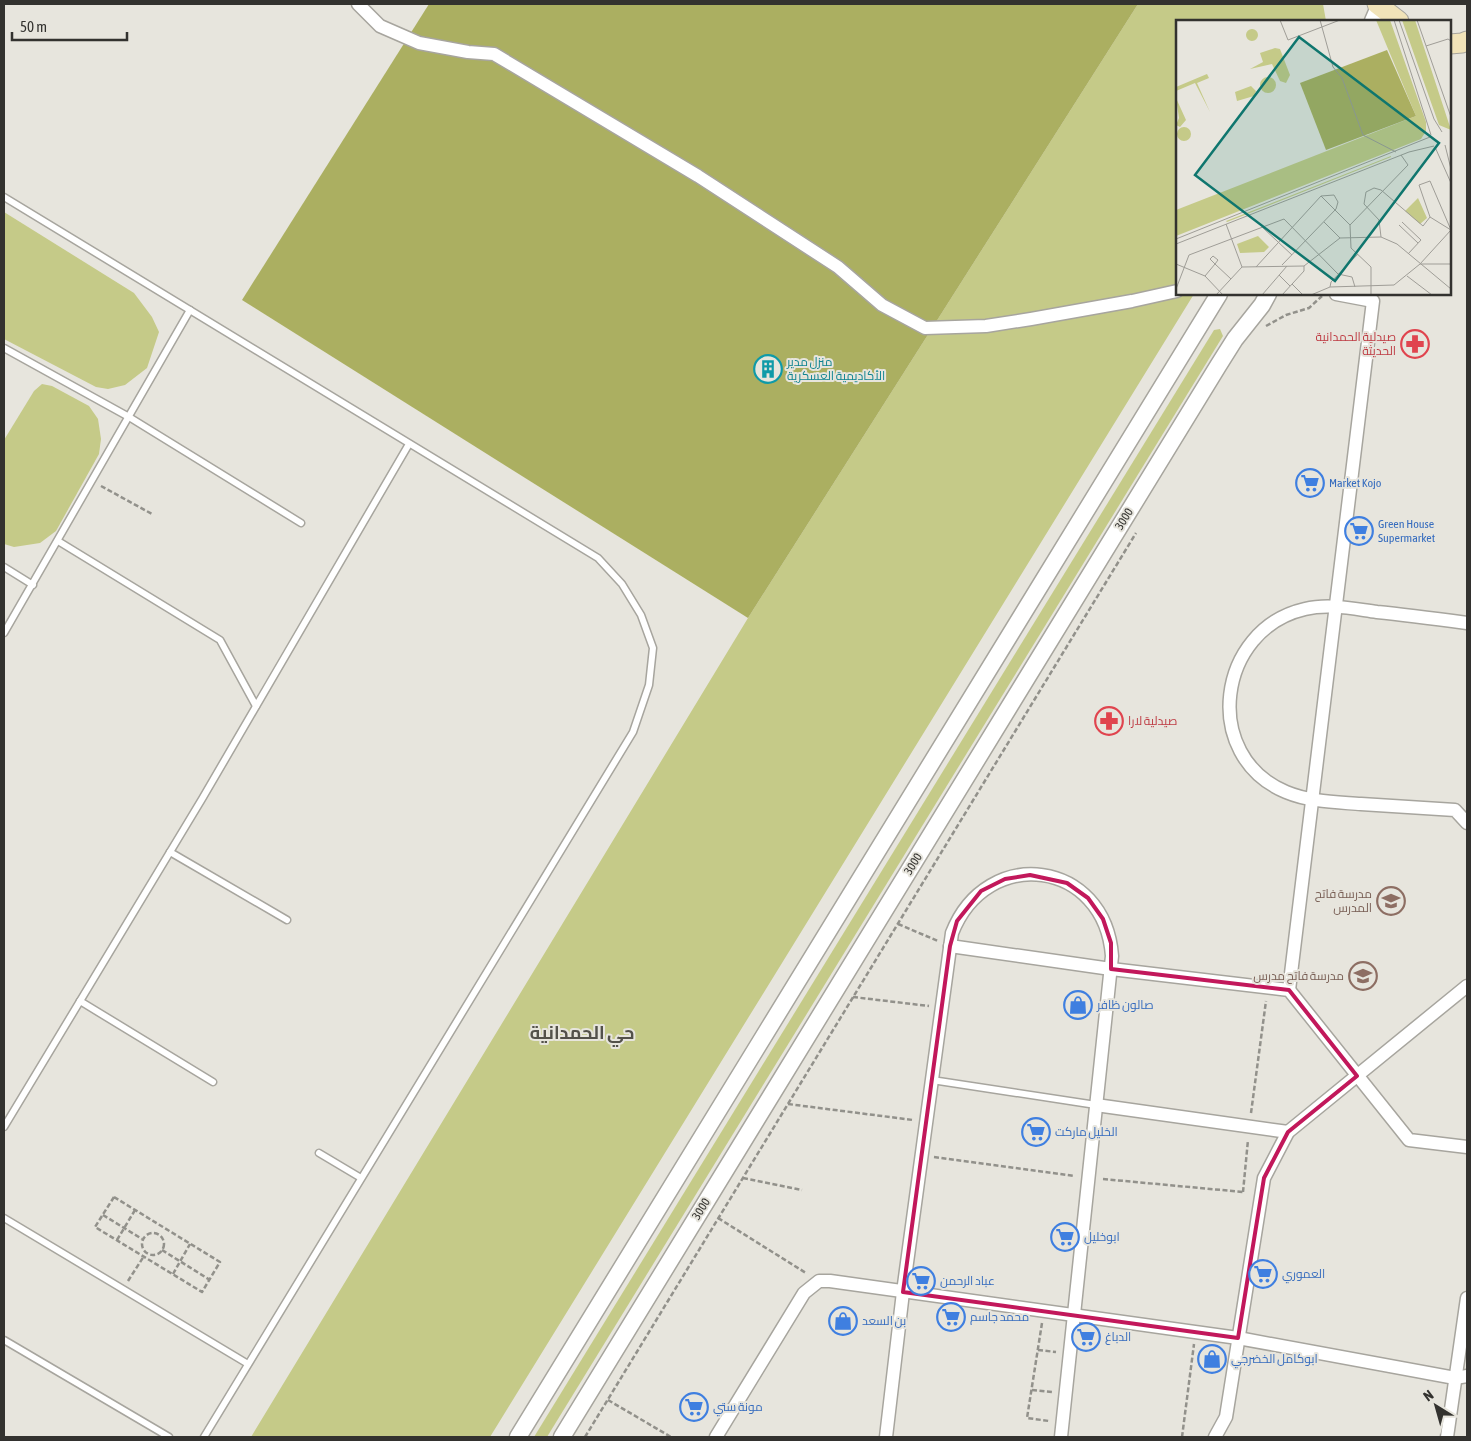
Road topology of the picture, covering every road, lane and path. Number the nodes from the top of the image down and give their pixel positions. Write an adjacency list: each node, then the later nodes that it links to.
1 (358, 4): 5 (street)
2 (1376, 11): 3 (main road)
3 (1396, 20)
4 (4, 197): 10 (lane)
5 (1176, 291)
6 (1217, 295): 89 (street)
7 (1267, 295): 90 (street, 3000)
8 (1323, 295): 11 (path)
9 (1341, 295): 22 (street)
10 (190, 310): 13 (lane); 14 (lane)
11 (1260, 330)
12 (4, 348): 13 (lane)
13 (129, 417): 15 (lane); 17 (lane)
14 (409, 444): 25 (lane); 50 (lane)
15 (92, 481): 16 (path); 19 (lane)
16 (152, 514)
17 (301, 523)
18 (1141, 525): 30 (path)
19 (58, 541): 21 (lane); 25 (lane)
20 (4, 567): 21 (lane)
21 (33, 585): 24 (lane)
22 (1336, 606): 23 (street); 26 (street); 26 (street)
23 (1467, 622)
24 (4, 633)
25 (256, 706): 28 (lane)
26 (1312, 800): 27 (street); 35 (street)
27 (1467, 823)
28 (170, 852): 29 (lane); 37 (lane)
29 (288, 920)
30 (898, 924): 31 (path); 36 (path)
31 (950, 946): 32 (street); 32 (street); 38 (street)
32 (1111, 969): 34 (street); 43 (street)
33 (1467, 986): 39 (street)
34 (1268, 988): 35 (street); 45 (path)
35 (1289, 990): 39 (street)
36 (854, 997): 38 (path); 42 (path)
37 (80, 1001): 41 (lane); 46 (lane)
38 (942, 1008): 40 (street)
39 (1357, 1076): 47 (street); 48 (street)
40 (932, 1080): 43 (lane); 44 (street)
41 (213, 1082)
42 (788, 1104): 44 (path); 51 (path)
43 (1096, 1105): 45 (street); 75 (street)
44 (926, 1122): 72 (street)
45 (1250, 1126): 47 (street); 53 (path)
46 (4, 1127)
47 (1288, 1132): 53 (street)
48 (1467, 1147)
49 (318, 1153): 50 (lane)
50 (361, 1178): 81 (lane)
51 (743, 1178): 52 (path); 57 (path)
52 (802, 1190)
53 (1262, 1194): 77 (street)
54 (135, 1210): 55 (path); 58 (path); 59 (path)
55 (103, 1214): 59 (path); 62 (path)
56 (4, 1218): 71 (lane)
57 (718, 1218): 70 (path); 85 (path)
58 (163, 1227): 60 (path); 63 (path)
59 (124, 1228): 61 (path); 62 (path)
60 (158, 1234): 61 (path); 64 (path)
61 (142, 1239): 65 (path)
62 (117, 1240): 66 (path)
63 (190, 1244): 67 (path); 69 (path)
64 (162, 1250): 65 (path); 67 (path)
65 (146, 1253): 66 (path)
66 (143, 1256): 68 (path); 71 (path)
67 (180, 1261): 68 (path); 69 (path)
68 (173, 1274): 69 (path)
69 (210, 1280)
70 (819, 1281): 72 (street); 93 (street)
71 (123, 1289): 81 (lane)
72 (903, 1292): 74 (street); 94 (street)
73 (1467, 1298): 82 (street)
74 (1044, 1312): 75 (street); 79 (path)
75 (1074, 1316): 76 (street); 80 (street)
76 (1196, 1333): 77 (street); 96 (path)
77 (1238, 1338): 82 (street); 97 (street)
78 (4, 1340): 87 (lane)
79 (1038, 1350): 80 (path); 83 (path)
80 (1070, 1353): 84 (street)
81 (248, 1364): 88 (lane)
82 (1461, 1377): 98 (street)
83 (1032, 1390): 84 (path); 86 (path)
84 (1065, 1394): 86 (street)
85 (608, 1400): 91 (path); 92 (path)
86 (1062, 1423): 95 (street)
87 (169, 1437)
88 (204, 1437)
89 (518, 1437)
90 (562, 1437)
91 (585, 1437)
92 (672, 1437)
93 (716, 1437)
94 (886, 1437)
95 (1061, 1437)
96 (1182, 1437)
97 (1215, 1437)
98 (1447, 1437)

